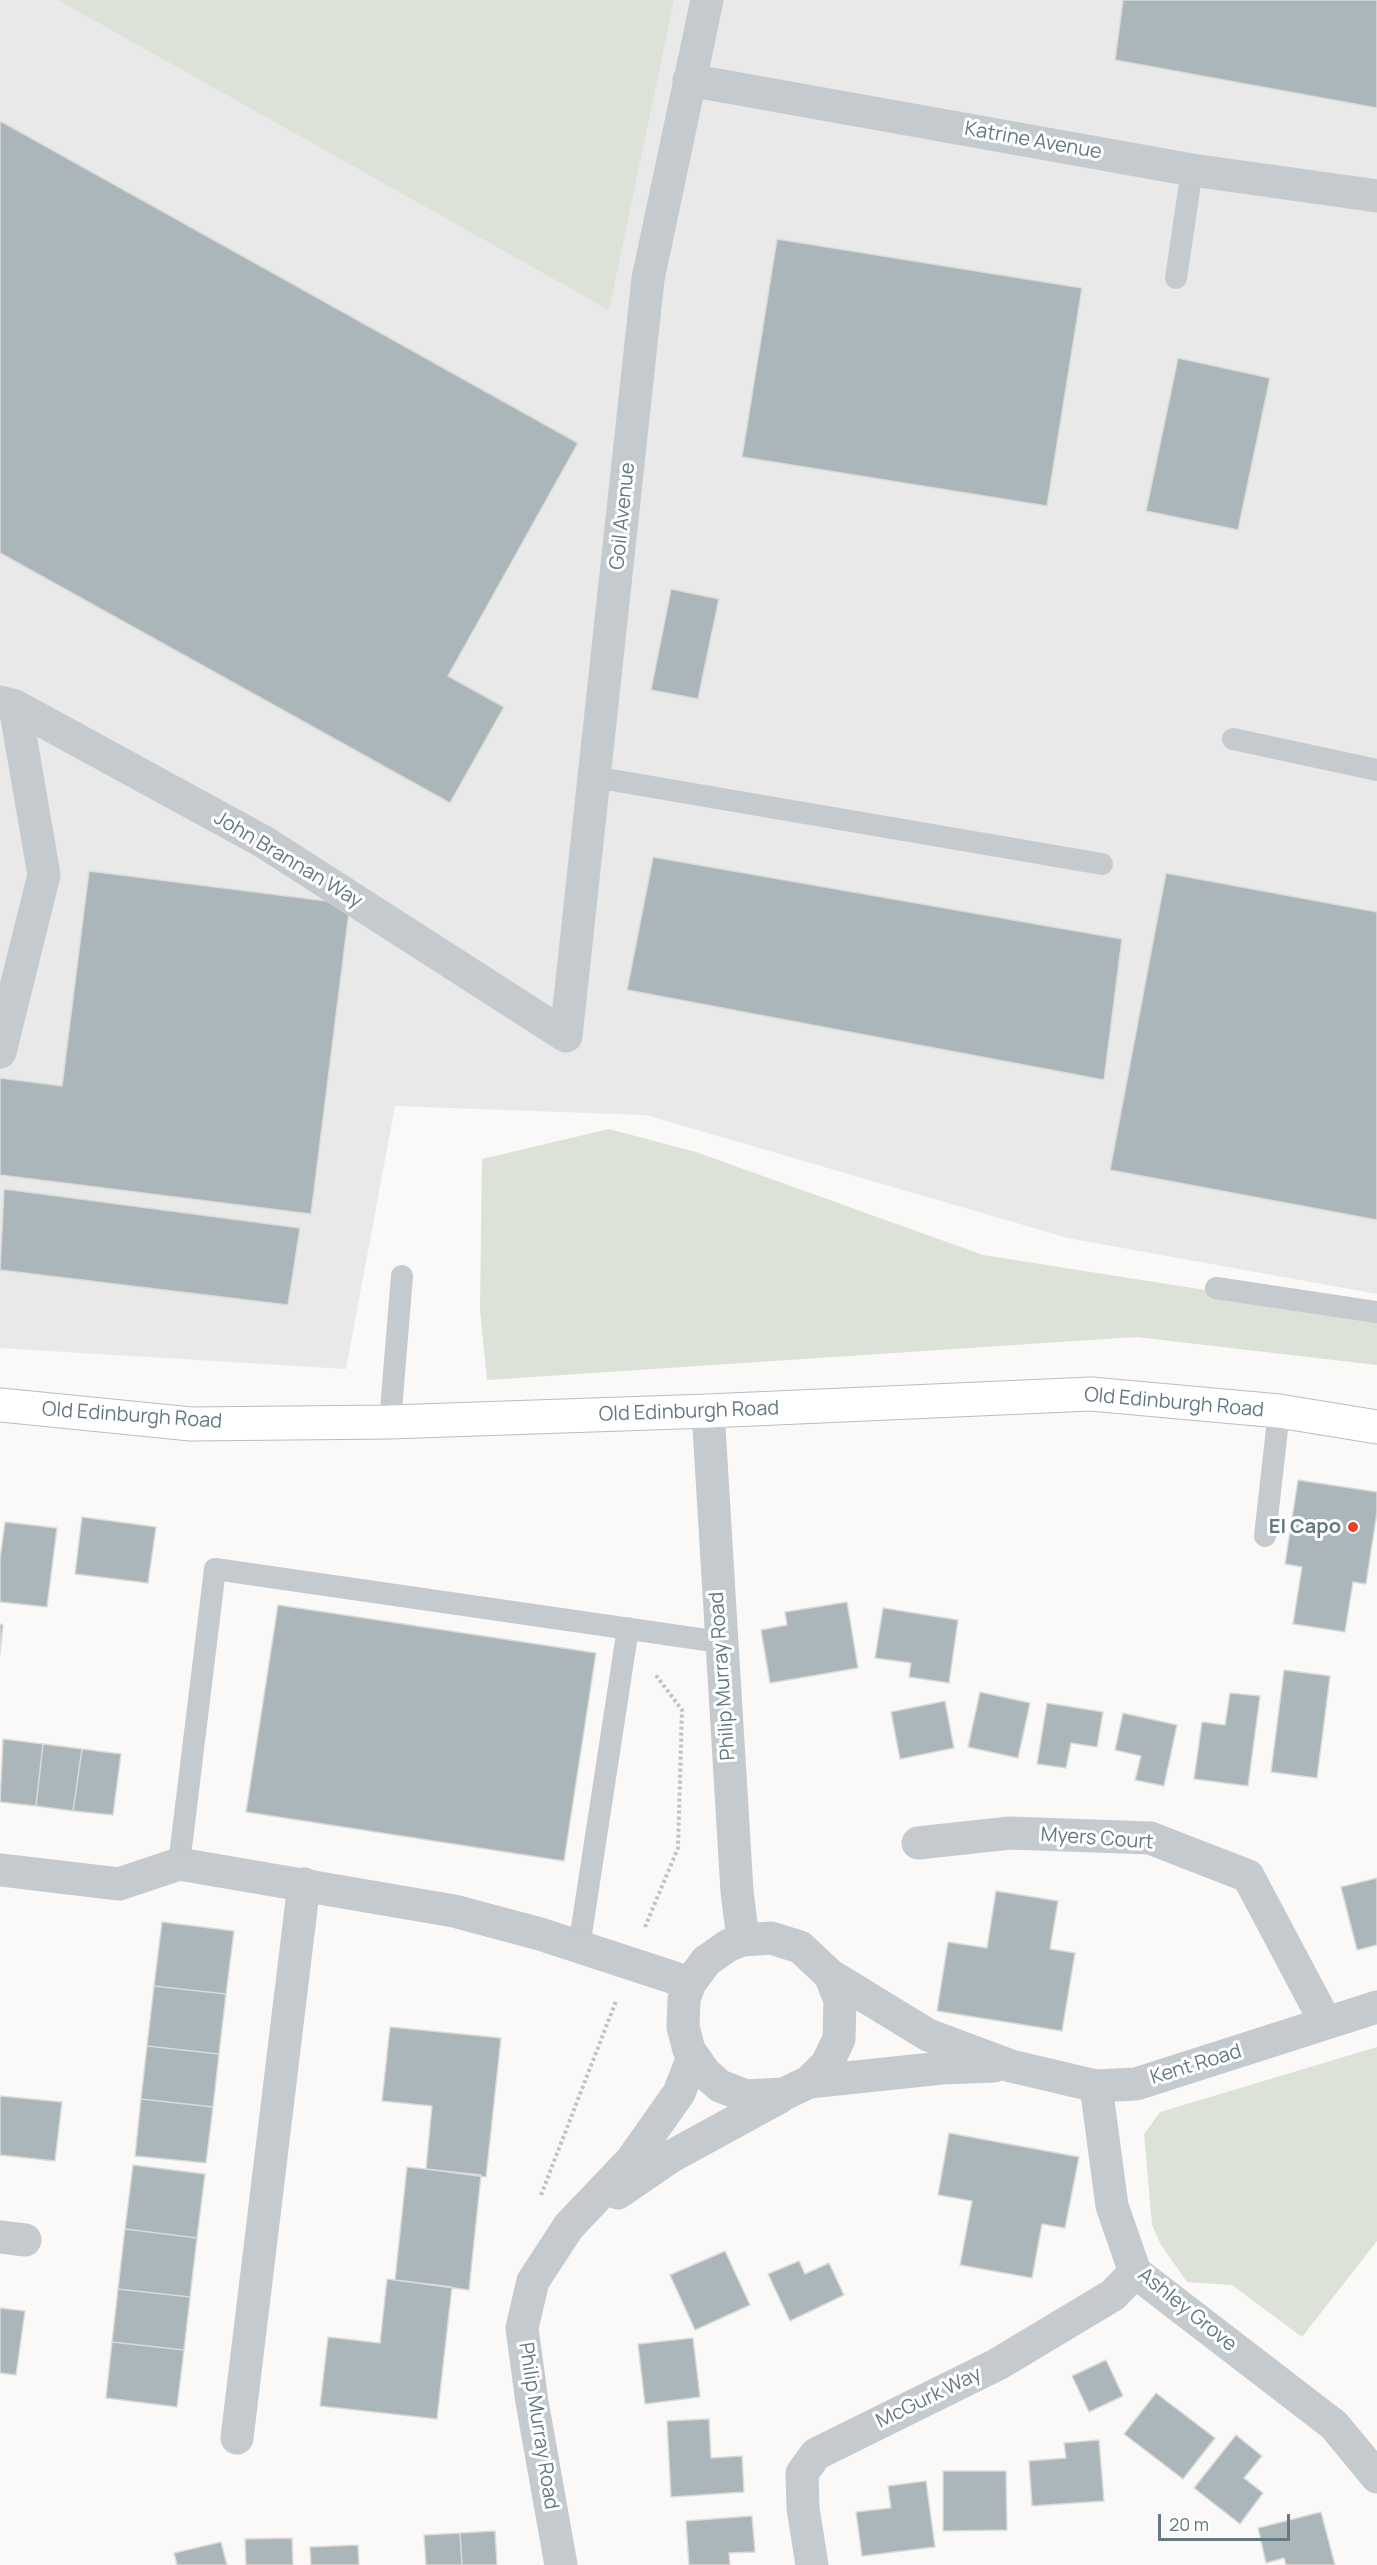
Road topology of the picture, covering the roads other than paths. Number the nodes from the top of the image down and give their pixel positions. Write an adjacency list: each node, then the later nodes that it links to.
1 (707, 0): 2 (street, Goil Avenue)
2 (689, 80): 3 (street, Katrine Avenue); 9 (street, Goil Avenue)
3 (1191, 170): 4 (street, Katrine Avenue); 5 (lane)
4 (1377, 196)
5 (1176, 278)
6 (7, 704): 11 (street, John Brannan Way); 12 (street)
7 (1233, 739): 8 (lane)
8 (1377, 770)
9 (594, 777): 10 (lane); 11 (street, Goil Avenue)
10 (1102, 864)
11 (566, 1036)
12 (0, 1052)
13 (402, 1276): 19 (lane)
14 (1216, 1288): 15 (lane)
15 (1377, 1312)
16 (0, 1405): 19 (main road, Old Edinburgh Road)
17 (708, 1411): 18 (main road, Old Edinburgh Road); 19 (main road, Old Edinburgh Road); 23 (street, Philip Murray Road)
18 (1279, 1411): 20 (main road, Old Edinburgh Road); 21 (lane)
19 (390, 1422)
20 (1377, 1427)
21 (1264, 1536)
22 (628, 1628): 23 (lane); 25 (lane); 29 (lane)
23 (720, 1642): 28 (street, Philip Murray Road)
24 (918, 1843): 33 (street, Myers Court)
25 (179, 1863): 26 (street); 27 (street)
26 (0, 1870)
27 (304, 1884): 29 (street); 40 (street)
28 (743, 1940): 30 (street, Philip Murray Road); 31 (street, Philip Murray Road)
29 (579, 1947): 31 (street)
30 (830, 1975): 35 (street, Kent Road); 37 (street, Philip Murray Road)
31 (690, 1983): 34 (street, Philip Murray Road)
32 (1377, 2007): 33 (street, Kent Road)
33 (1326, 2022): 36 (street, Kent Road)
34 (693, 2057): 37 (street, Philip Murray Road); 38 (street, Philip Murray Road)
35 (1011, 2066): 36 (street, Kent Road); 37 (street, Kent Road)
36 (1096, 2086): 39 (street, Ashley Grove)
37 (796, 2088): 38 (street, Philip Murray Road)
38 (570, 2226): 42 (street, Philip Murray Road)
39 (1135, 2272): 41 (street, Ashley Grove); 43 (street, McGurk Way)
40 (237, 2438)
41 (1377, 2477)
42 (561, 2565)
43 (812, 2565)

